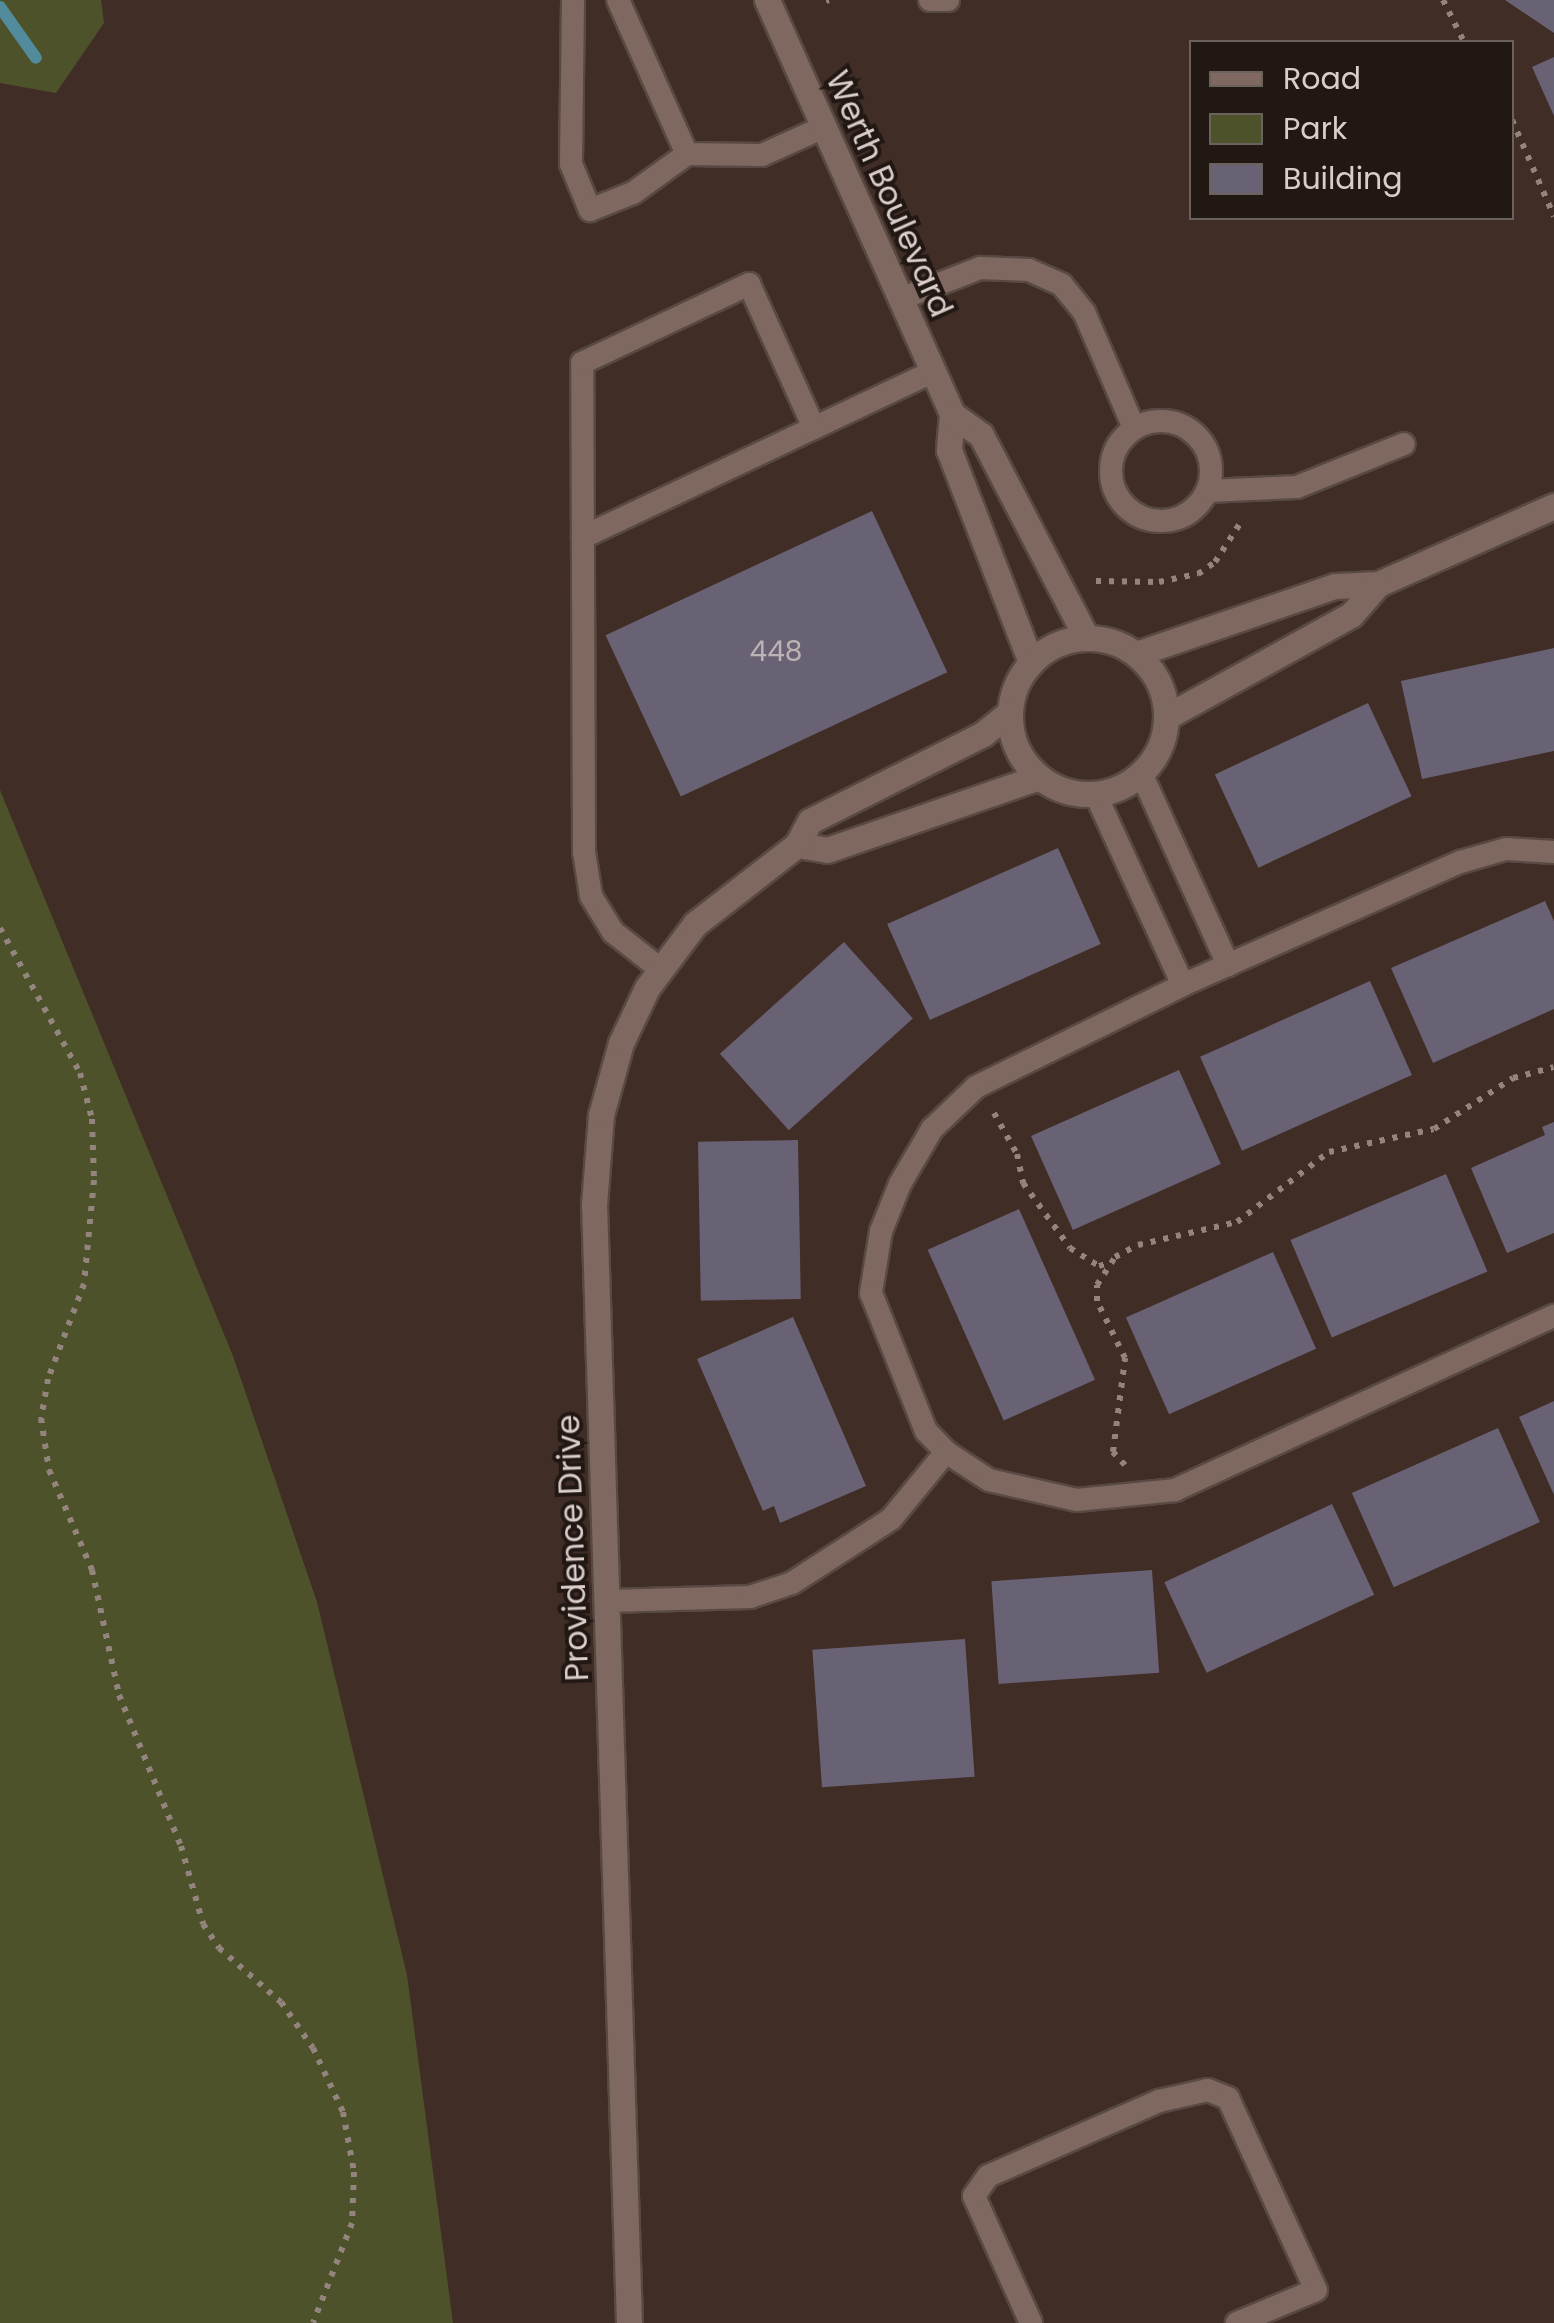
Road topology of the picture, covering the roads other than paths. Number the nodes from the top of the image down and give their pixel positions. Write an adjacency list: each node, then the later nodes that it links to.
1 (573, 0): 7 (lane)
2 (618, 0): 7 (lane)
3 (767, 0): 6 (street, Werth Boulevard)
4 (930, 0): 5 (lane)
5 (948, 0)
6 (824, 127): 7 (lane); 8 (street, Werth Boulevard)
7 (686, 154)
8 (900, 300): 9 (street, Werth Boulevard); 12 (lane)
9 (932, 372): 10 (street, Werth Boulevard); 11 (lane)
10 (952, 414): 18 (street, Werth Boulevard); 20 (street, Werth Boulevard)
11 (814, 428): 16 (lane); 16 (lane)
12 (1134, 428): 14 (lane); 14 (lane)
13 (1404, 444): 14 (lane)
14 (1207, 491)
15 (1554, 506): 17 (street)
16 (583, 537): 29 (lane)
17 (1378, 584): 19 (street); 22 (street)
18 (1086, 637): 19 (street); 20 (street)
19 (1136, 654): 22 (street)
20 (1031, 662): 21 (street)
21 (1010, 713): 24 (street); 26 (street, Providence Drive)
22 (1166, 716): 23 (street)
23 (1141, 774): 25 (street); 28 (lane)
24 (1039, 777): 25 (street); 26 (street)
25 (1094, 793): 30 (lane)
26 (797, 845): 29 (street, Providence Drive)
27 (1554, 852): 28 (lane)
28 (1228, 965): 30 (lane)
29 (660, 968): 33 (street, Providence Drive)
30 (1182, 985): 32 (lane)
31 (1554, 1316): 32 (lane)
32 (946, 1452): 33 (lane)
33 (608, 1601): 34 (street, Providence Drive)
34 (629, 2323)
35 (1031, 2323): 36 (lane)
36 (1238, 2323)

